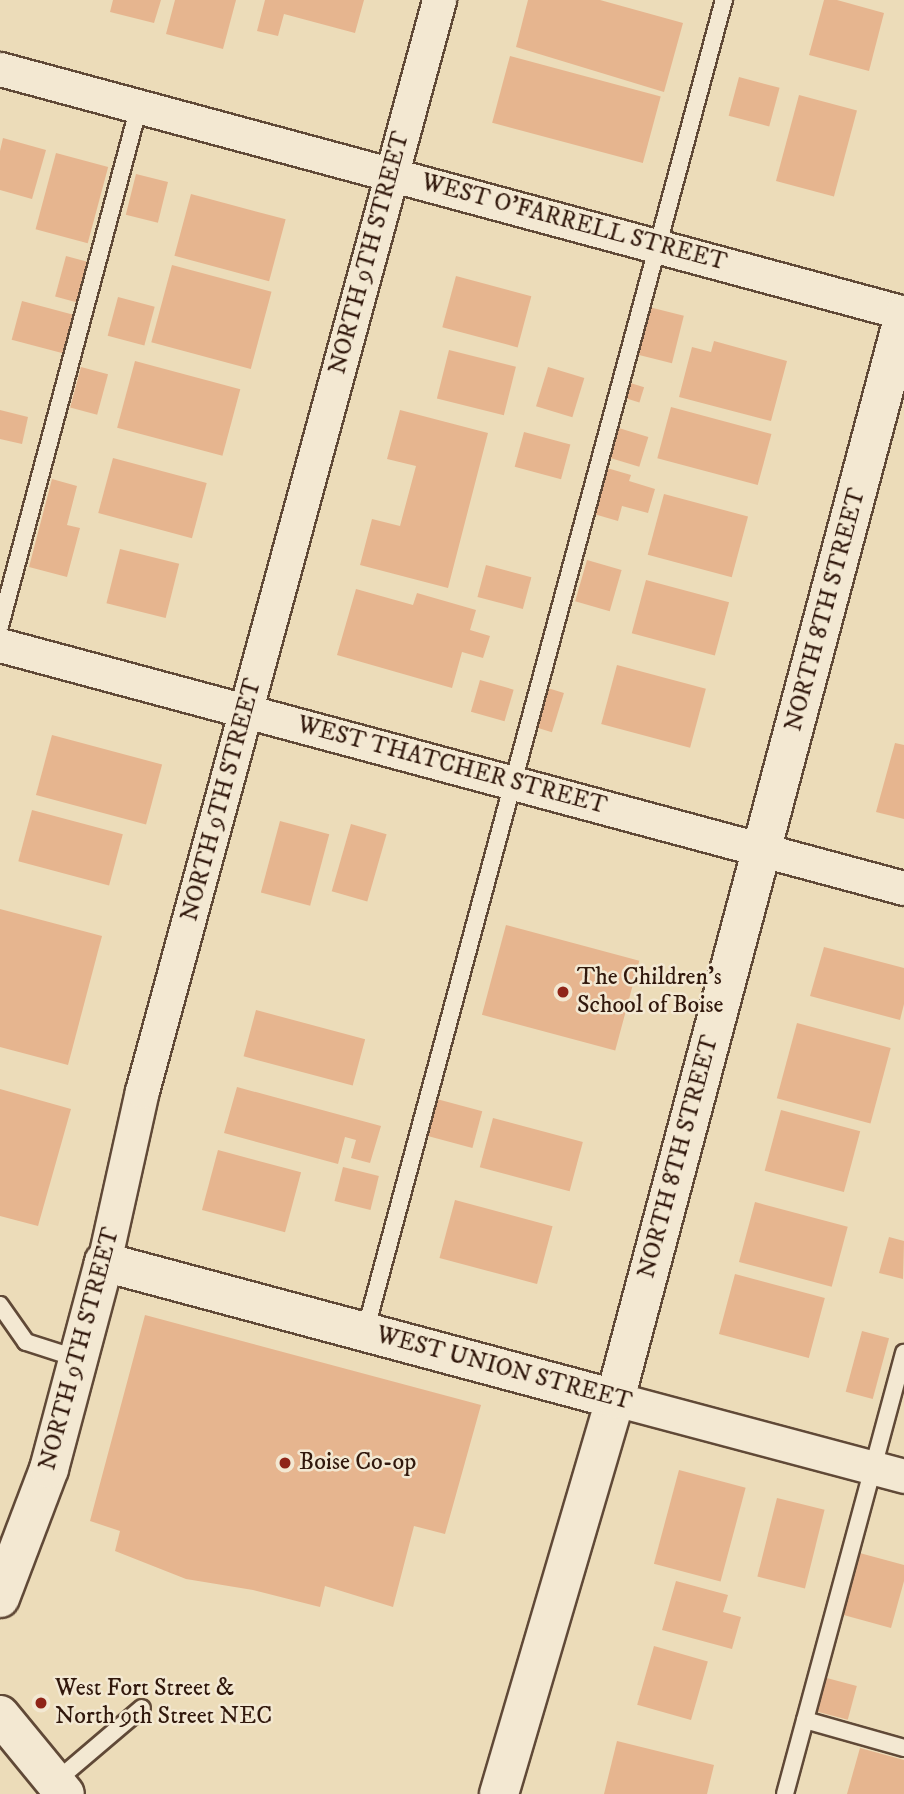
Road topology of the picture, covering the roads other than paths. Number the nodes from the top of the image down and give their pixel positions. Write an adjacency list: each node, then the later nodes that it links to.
1 (439, 0): 5 (street, NORTH 9TH STREET)
2 (724, 0): 6 (lane)
3 (0, 69): 4 (street, WEST O'FARRELL STREET)
4 (139, 106): 5 (street, WEST O'FARRELL STREET); 8 (lane)
5 (391, 174): 6 (street, WEST O'FARRELL STREET); 10 (street, NORTH 9TH STREET)
6 (658, 246): 7 (street, WEST O'FARRELL STREET); 11 (lane)
7 (904, 314): 12 (street, NORTH 8TH STREET)
8 (0, 626)
9 (0, 645): 10 (street, WEST THATCHER STREET)
10 (246, 710): 11 (street, WEST THATCHER STREET); 14 (street, NORTH 9TH STREET)
11 (512, 782): 12 (street, WEST THATCHER STREET); 16 (lane)
12 (762, 849): 13 (street, WEST THATCHER STREET); 19 (street, NORTH 8TH STREET)
13 (904, 888)
14 (104, 1262): 16 (street, WEST UNION STREET); 18 (street, NORTH 9TH STREET)
15 (0, 1305): 18 (lane)
16 (365, 1332): 19 (street, WEST UNION STREET)
17 (904, 1353): 20 (lane)
18 (79, 1359): 21 (street, NORTH 9TH STREET)
19 (615, 1399): 20 (street, WEST UNION STREET); 27 (street, NORTH 8TH STREET)
20 (888, 1472): 24 (lane)
21 (0, 1598)
22 (142, 1708): 26 (lane)
23 (0, 1715): 26 (street)
24 (805, 1720): 25 (lane); 28 (lane)
25 (904, 1748)
26 (60, 1788)
27 (499, 1794)
28 (785, 1794)

